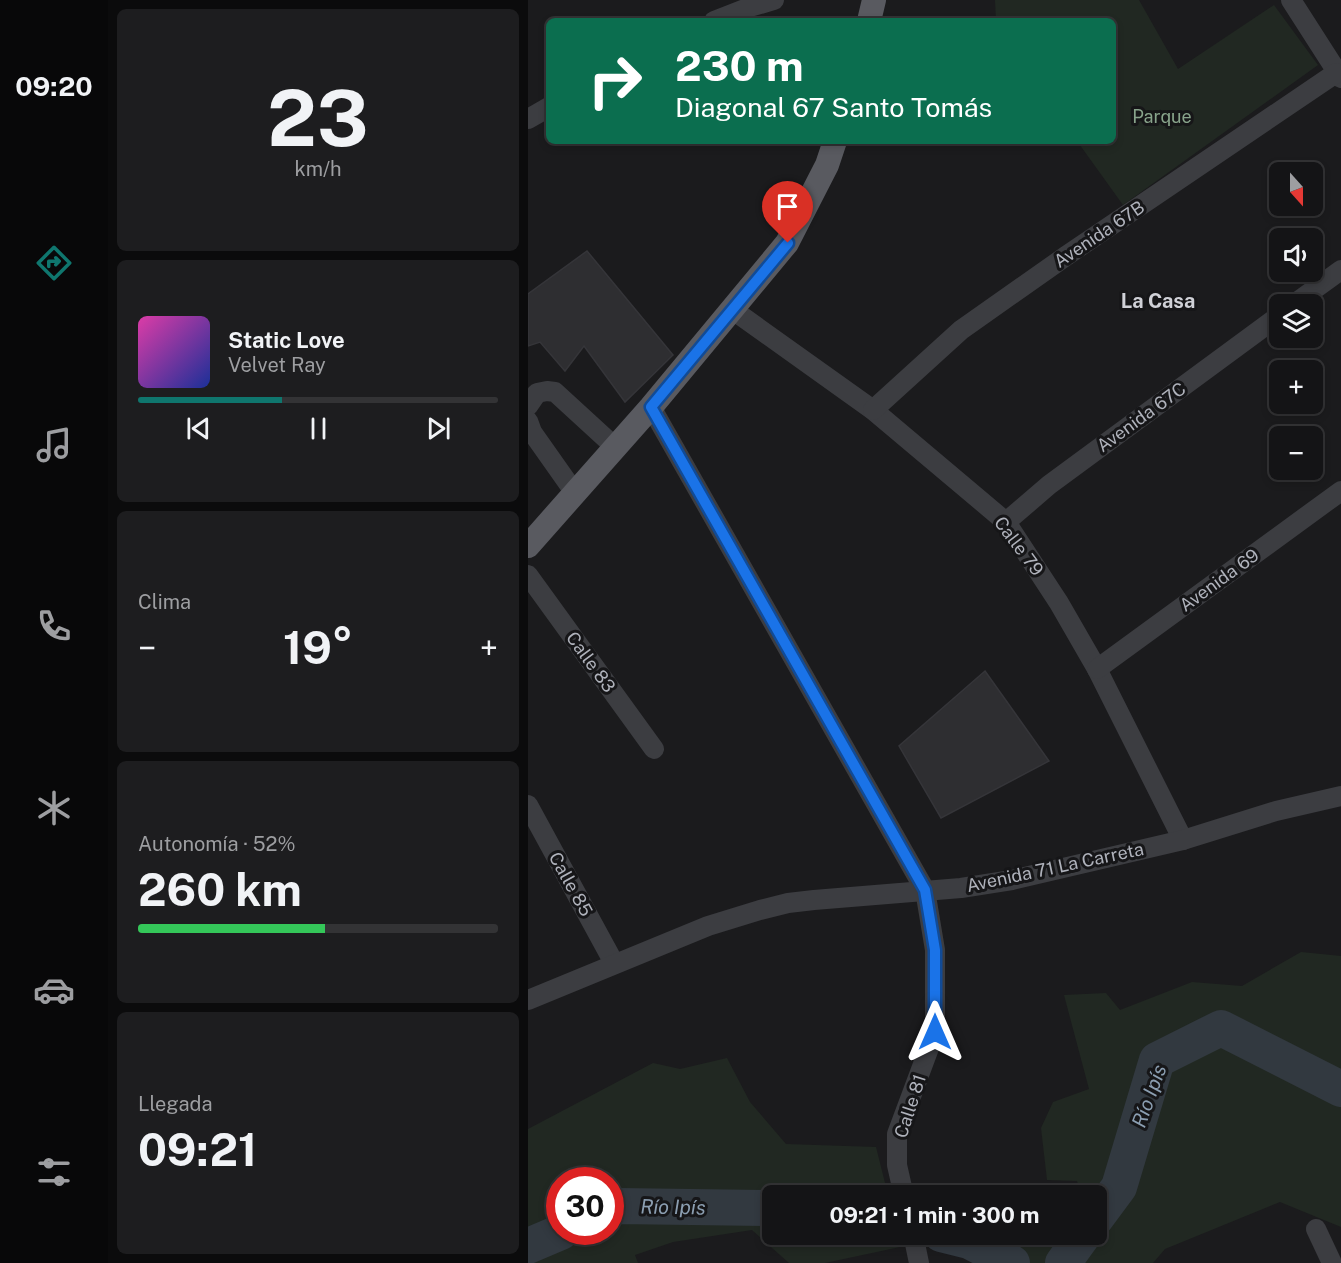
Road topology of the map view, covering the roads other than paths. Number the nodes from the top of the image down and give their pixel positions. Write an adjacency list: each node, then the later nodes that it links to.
1 (774, 0): 4 (street)
2 (874, 0): 5 (main road)
3 (1291, 0): 6 (street)
4 (722, 18)
5 (870, 18)
6 (1339, 75): 16 (street, Avenida 67B)
7 (546, 109): 8 (street)
8 (528, 119)
9 (834, 144): 12 (main road)
10 (1341, 270): 11 (street)
11 (1308, 294)
12 (733, 310): 15 (main road); 16 (street, Calle 79)
13 (1269, 323): 21 (street, Avenida 67C)
14 (528, 406): 18 (street)
15 (651, 407): 18 (main road); 29 (street, Calle 81)
16 (873, 410): 21 (street, Calle 79)
17 (528, 421): 19 (street)
18 (607, 440): 19 (main road)
19 (569, 484): 22 (main road)
20 (1341, 491): 24 (street, Avenida 69)
21 (1006, 522): 24 (street, Calle 79)
22 (528, 546)
23 (528, 575): 25 (street, Calle 83)
24 (1097, 669): 28 (street, Calle 79)
25 (654, 749)
26 (1341, 796): 28 (street, Avenida 71 La Carreta)
27 (528, 805): 30 (street, Calle 85)
28 (1183, 840): 29 (street, Avenida 71 La Carreta)
29 (925, 890): 30 (street, Avenida 71 La Carreta); 32 (street, Calle 81)
30 (614, 963): 31 (street, Avenida 71 La Carreta)
31 (528, 1000)
32 (902, 1185)
33 (1316, 1229): 36 (street)
34 (915, 1245): 35 (street)
35 (919, 1263)
36 (1332, 1263)

